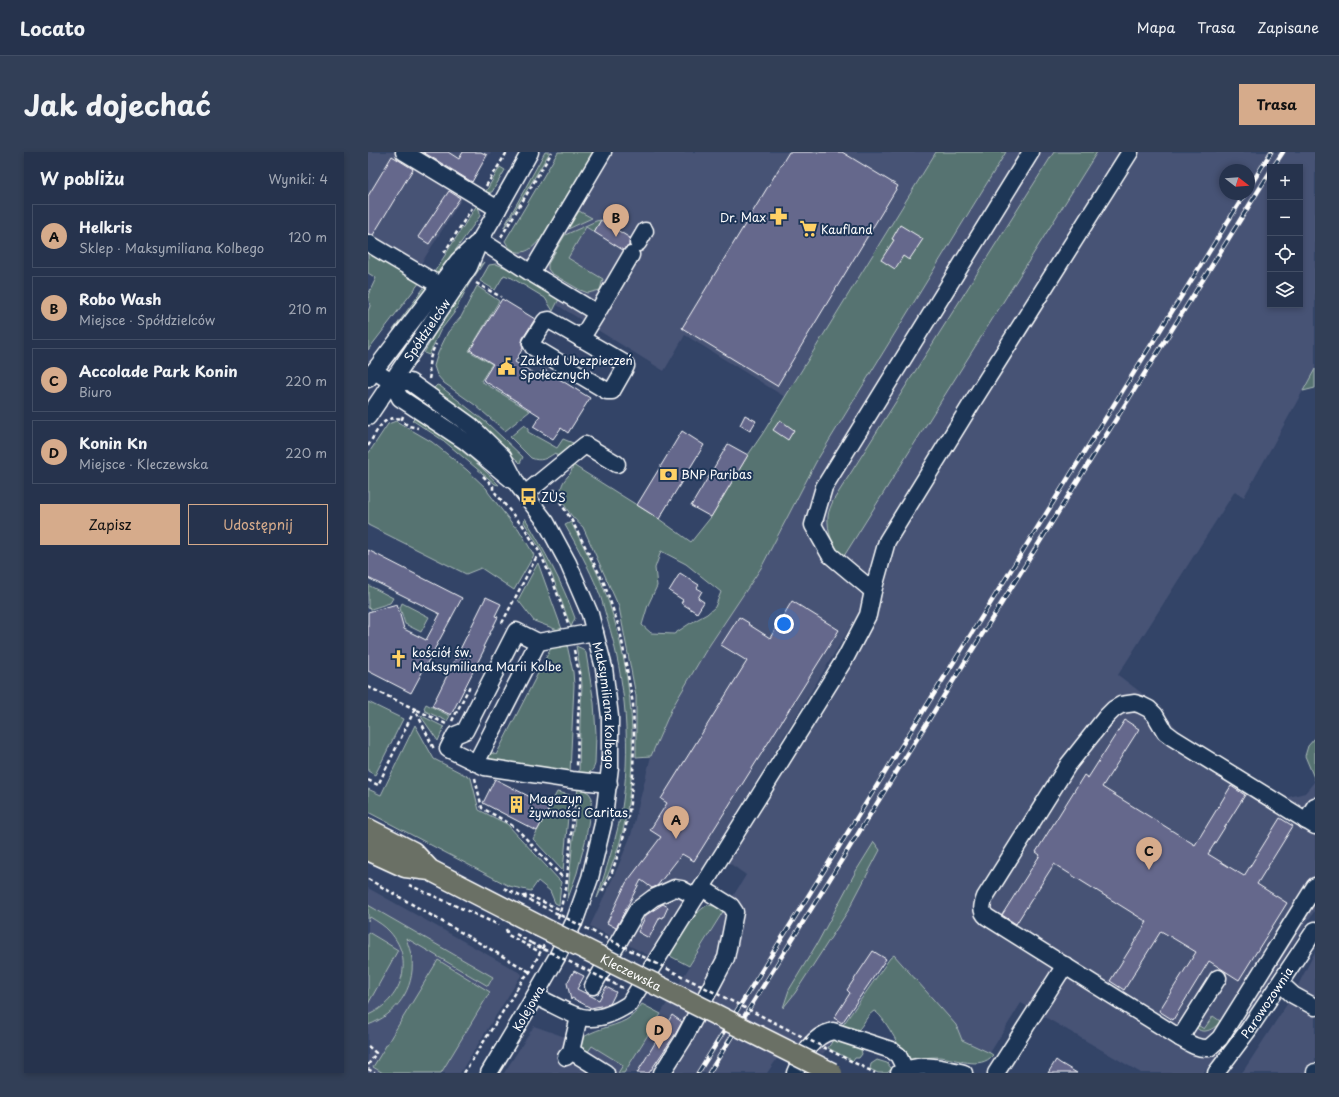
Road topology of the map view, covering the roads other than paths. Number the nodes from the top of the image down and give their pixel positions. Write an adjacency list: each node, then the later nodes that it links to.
1 (404, 152): 6 (street)
2 (530, 152): 6 (street, Spółdzielców)
3 (603, 152): 10 (street)
4 (1032, 152): 19 (street)
5 (1130, 152): 19 (street)
6 (498, 209): 7 (street, Spółdzielców)
7 (480, 240): 10 (street); 11 (street, Spółdzielców); 15 (street, Spółdzielców)
8 (638, 243): 12 (street)
9 (368, 244): 11 (street)
10 (531, 272): 12 (street)
11 (434, 282): 14 (street, Spółdzielców)
12 (597, 313): 13 (street)
13 (581, 339): 13 (street)
14 (371, 375): 15 (street, Maksymiliana Kolbego)
15 (392, 382): 16 (street, Spółdzielców); 18 (street, Maksymiliana Kolbego)
16 (368, 417)
17 (617, 464): 18 (street)
18 (521, 489): 20 (street, Maksymiliana Kolbego)
19 (873, 591): 30 (street)
20 (595, 632): 21 (street); 23 (street, Maksymiliana Kolbego)
21 (538, 642): 22 (street); 22 (street)
22 (475, 770): 23 (street)
23 (609, 784): 32 (street, Maksymiliana Kolbego)
24 (1315, 806): 25 (street)
25 (1310, 824): 33 (street)
26 (368, 829): 28 (main road, Kleczewska)
27 (368, 850): 28 (main road, Kleczewska)
28 (430, 870): 46 (main road, Kleczewska, bridge)
29 (1315, 886): 40 (street)
30 (699, 892): 36 (street); 39 (street); 44 (street)
31 (1315, 930): 35 (street, Parowozownia)
32 (564, 941): 37 (street, Kolejowa)
33 (1065, 965): 40 (street); 48 (street)
34 (1218, 978): 40 (street)
35 (1280, 983): 38 (street); 49 (street, Parowozownia)
36 (593, 986)
37 (535, 996): 39 (street); 42 (street, Kolejowa)
38 (1315, 1007)
39 (579, 1017): 43 (street)
40 (1180, 1038)
41 (902, 1071): 45 (street); 47 (street)
42 (489, 1073)
43 (606, 1073)
44 (662, 1073)
45 (795, 1073)
46 (832, 1073)
47 (964, 1073)
48 (997, 1073)
49 (1216, 1073)

